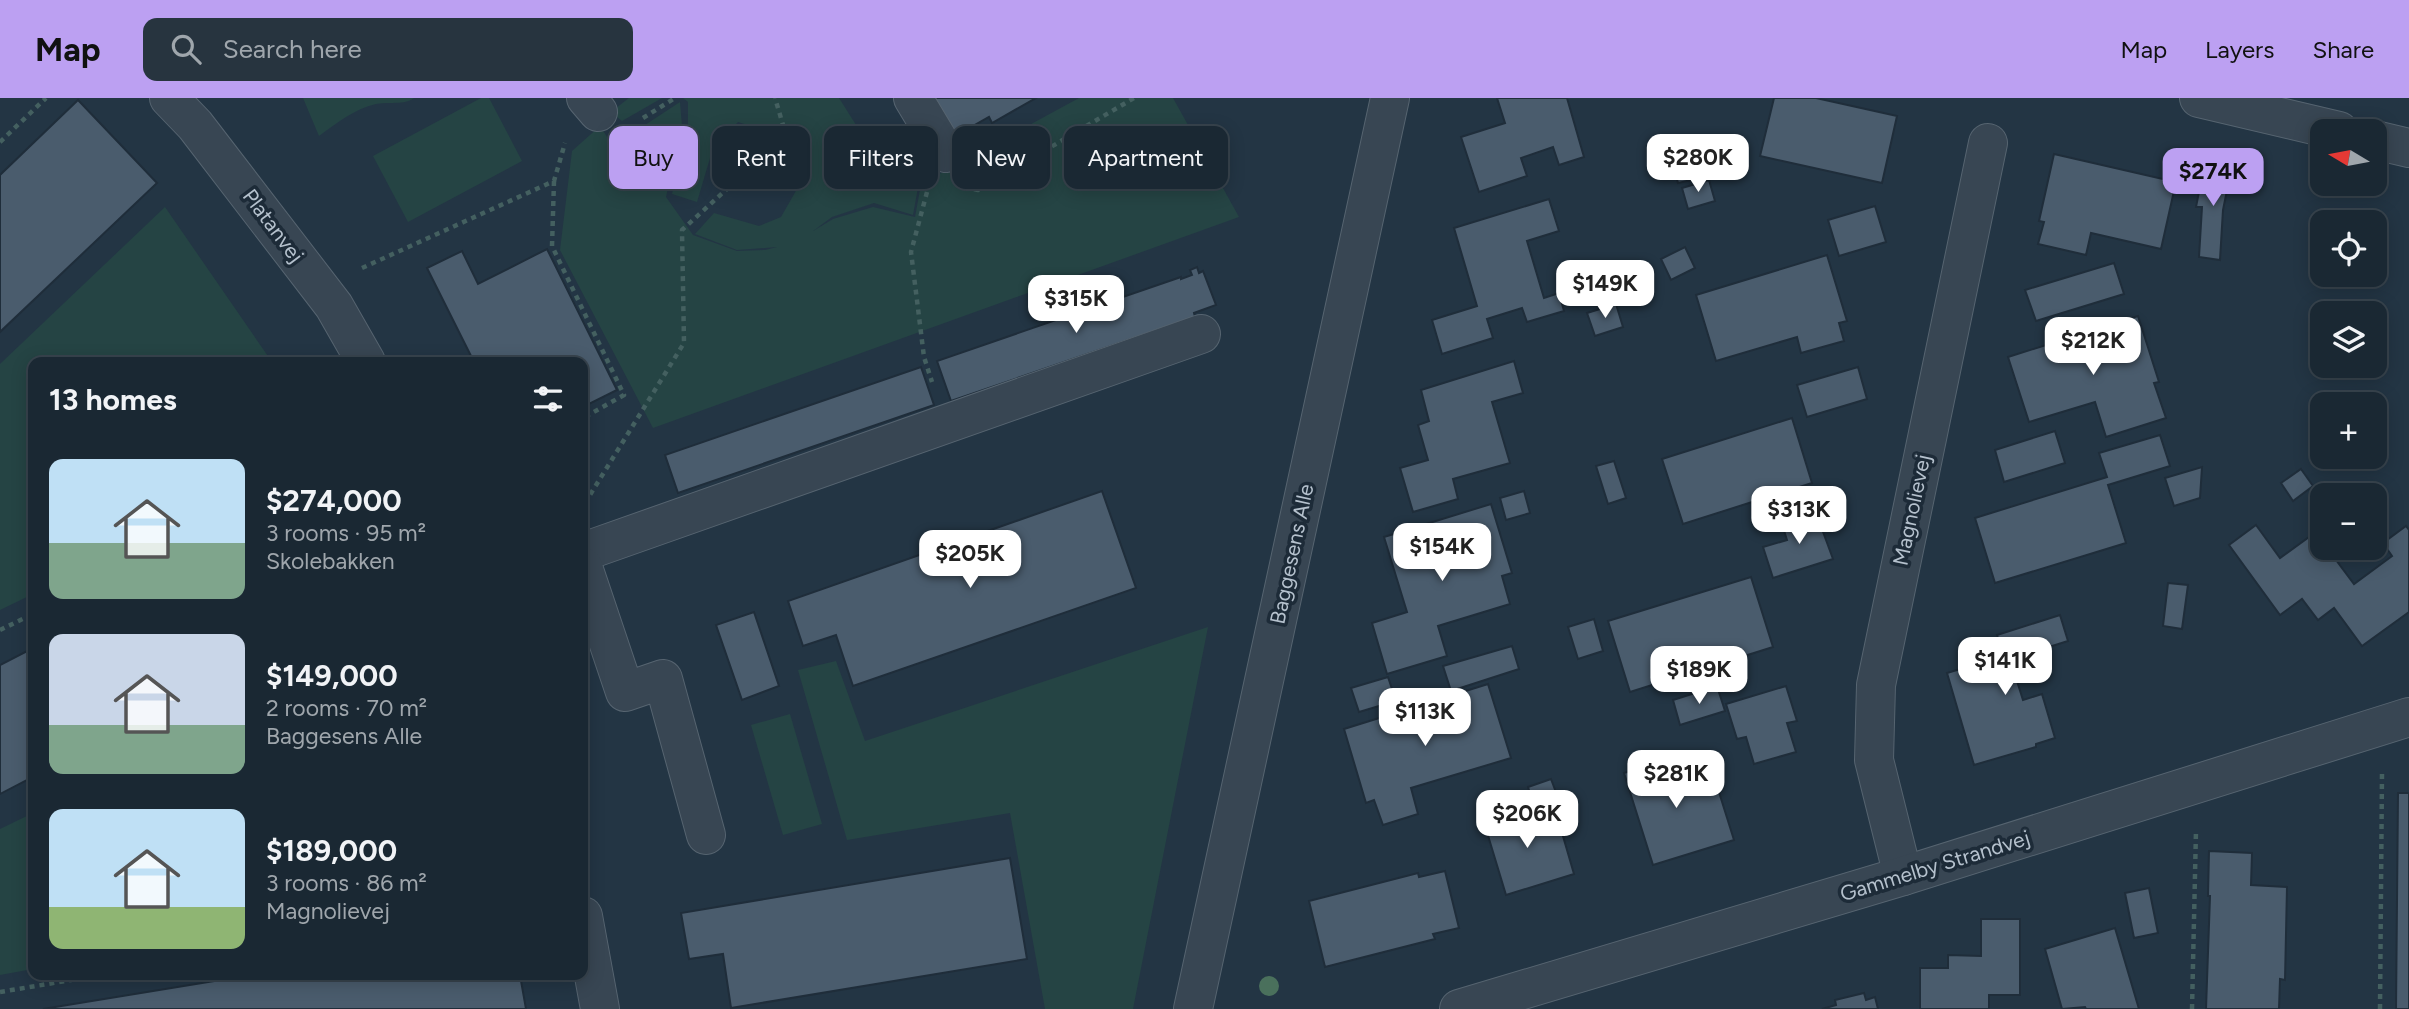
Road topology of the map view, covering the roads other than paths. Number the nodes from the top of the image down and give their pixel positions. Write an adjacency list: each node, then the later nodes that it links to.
1 (169, 98): 11 (street, Platanvej)
2 (913, 98): 9 (street)
3 (1390, 98): 19 (street, Baggesens Alle)
4 (2199, 98): 5 (street)
5 (2310, 124)
6 (1988, 143): 16 (street, Magnolievej)
7 (2387, 143): 8 (street)
8 (2409, 148)
9 (939, 165)
10 (1201, 334): 12 (street)
11 (363, 357)
12 (588, 550)
13 (588, 582): 15 (street)
14 (2396, 721): 16 (street, Gammelby Strandvej)
15 (706, 835)
16 (1903, 876): 20 (street, Gammelby Strandvej)
17 (588, 943): 18 (street)
18 (600, 1009)
19 (1194, 1009)
20 (1459, 1009)

